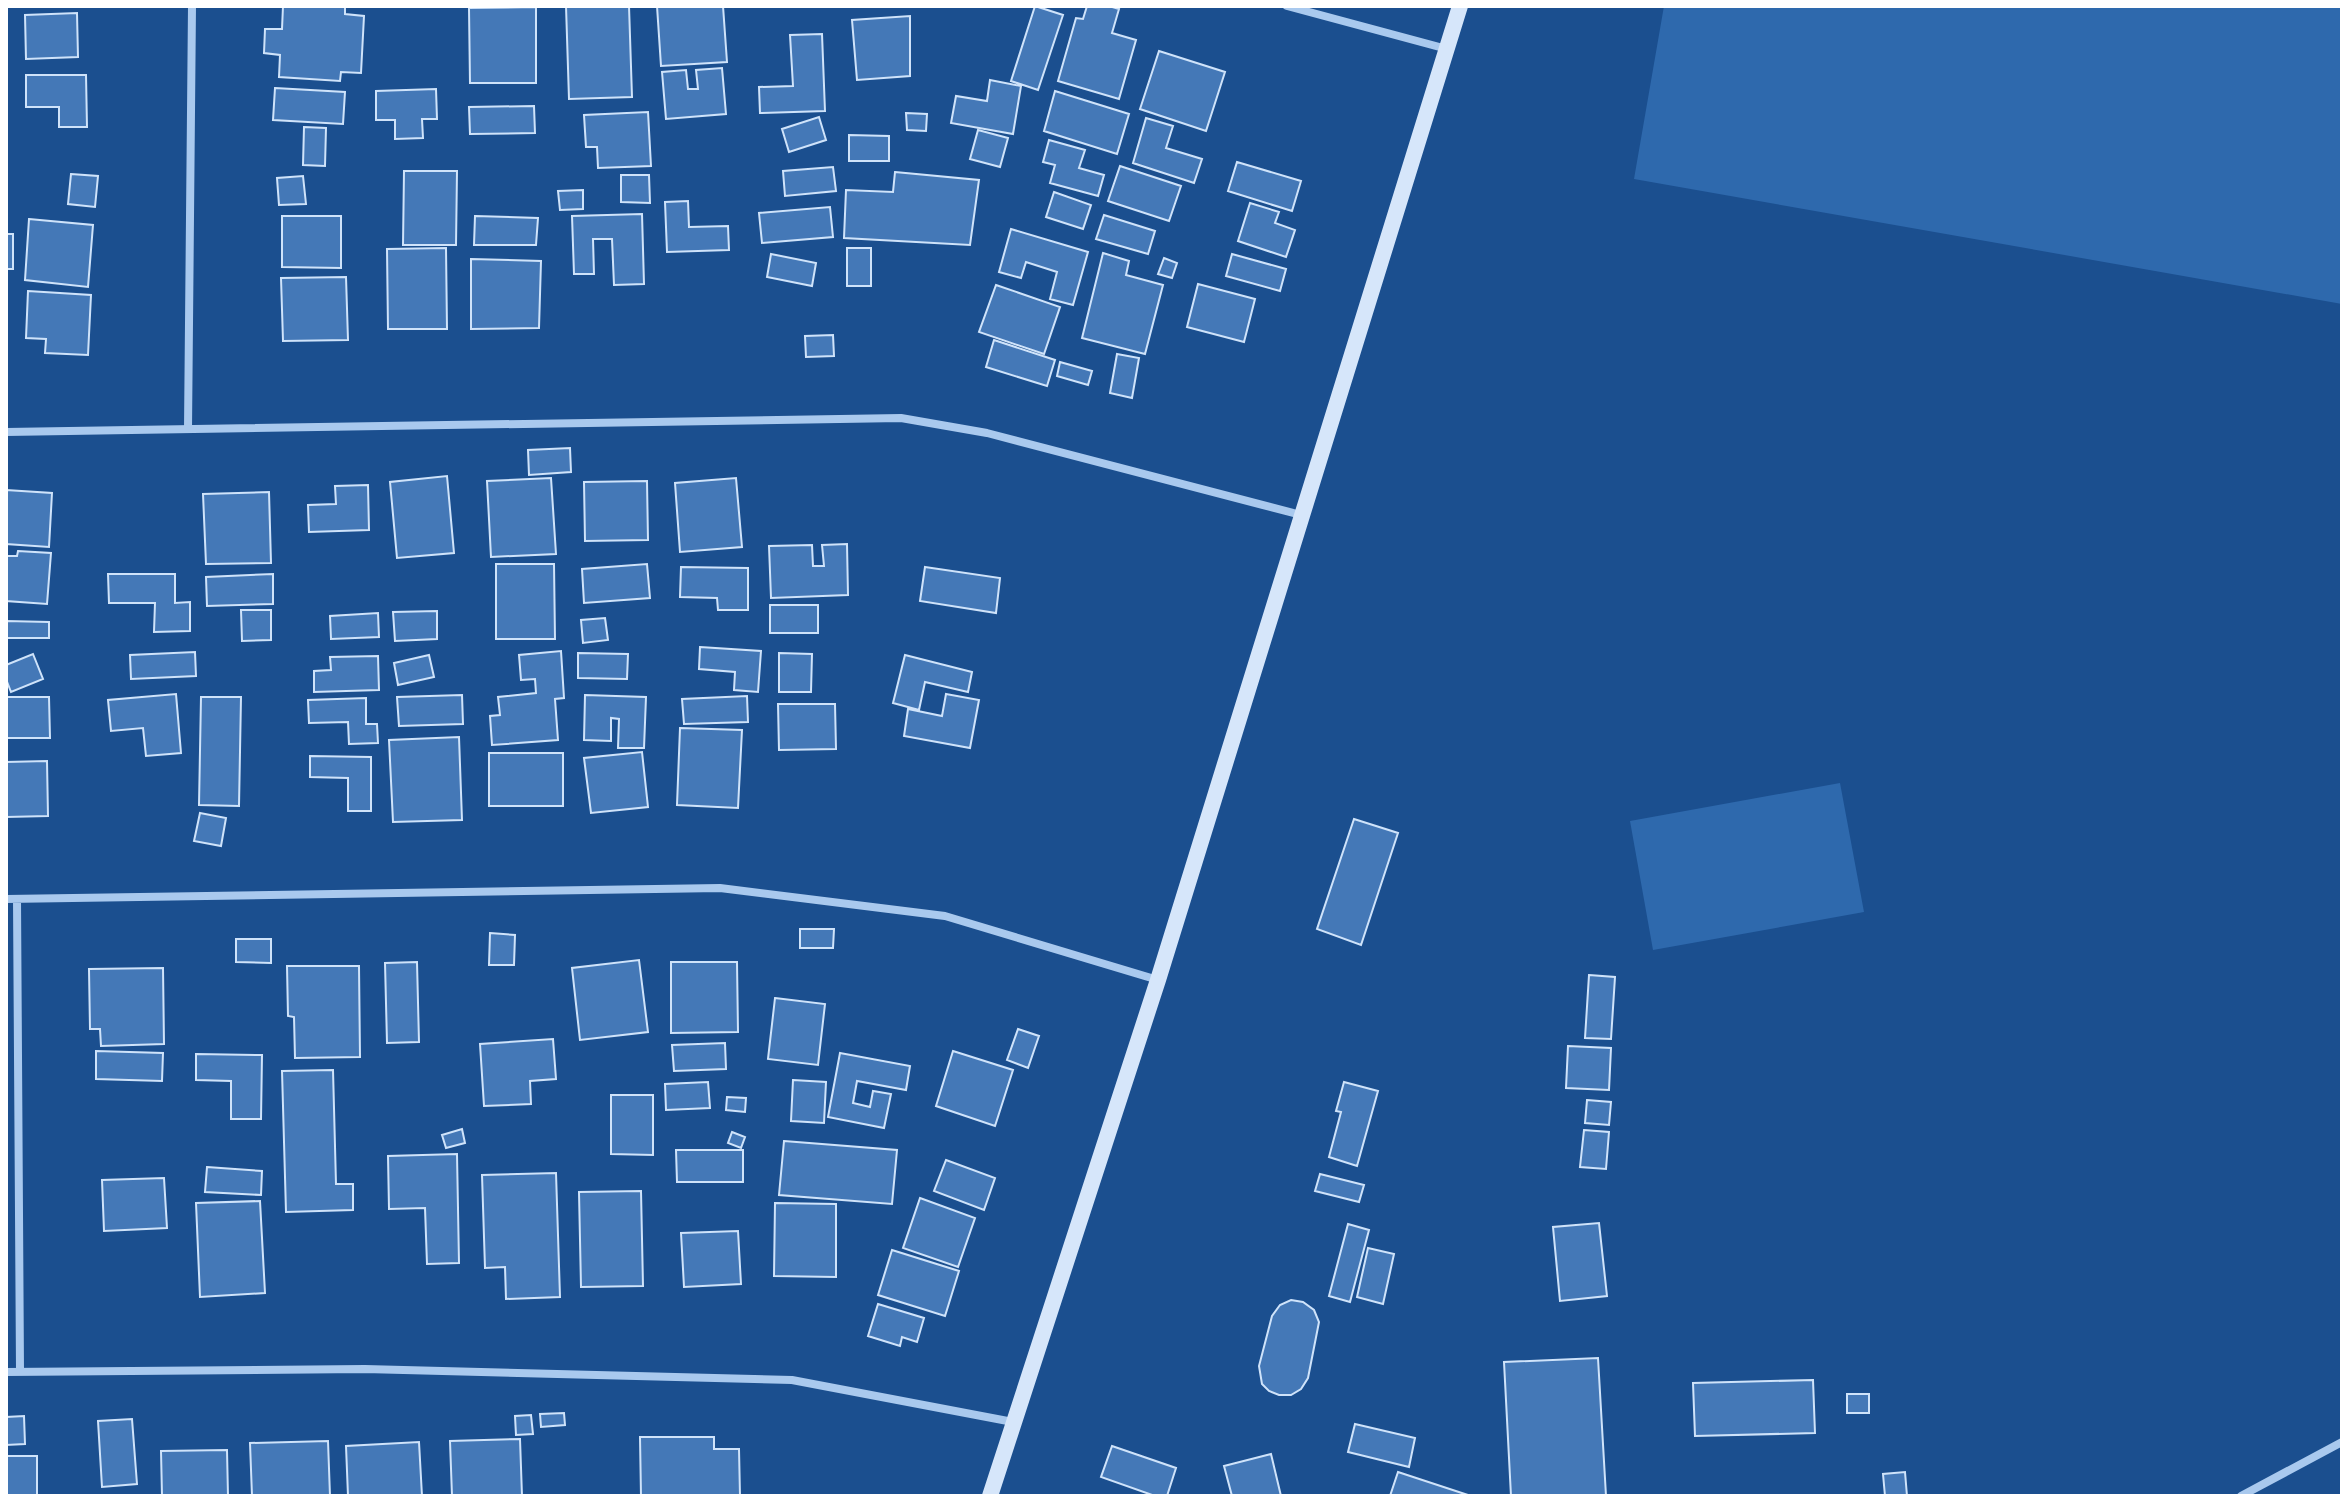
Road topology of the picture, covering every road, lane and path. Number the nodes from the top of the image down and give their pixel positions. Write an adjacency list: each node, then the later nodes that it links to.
1 (192, 6): 5 (street)
2 (1287, 6): 4 (street)
3 (1460, 6): 4 (street)
4 (1447, 49): 7 (street)
5 (188, 429): 6 (street); 7 (street)
6 (6, 432)
7 (1301, 515): 10 (street)
8 (6, 899): 9 (street)
9 (17, 899): 10 (street); 11 (street)
10 (1158, 980): 13 (street)
11 (20, 1371): 12 (street); 13 (street)
12 (6, 1372)
13 (1013, 1422): 15 (street)
14 (2342, 1442): 16 (street)
15 (990, 1496)
16 (2241, 1496)

